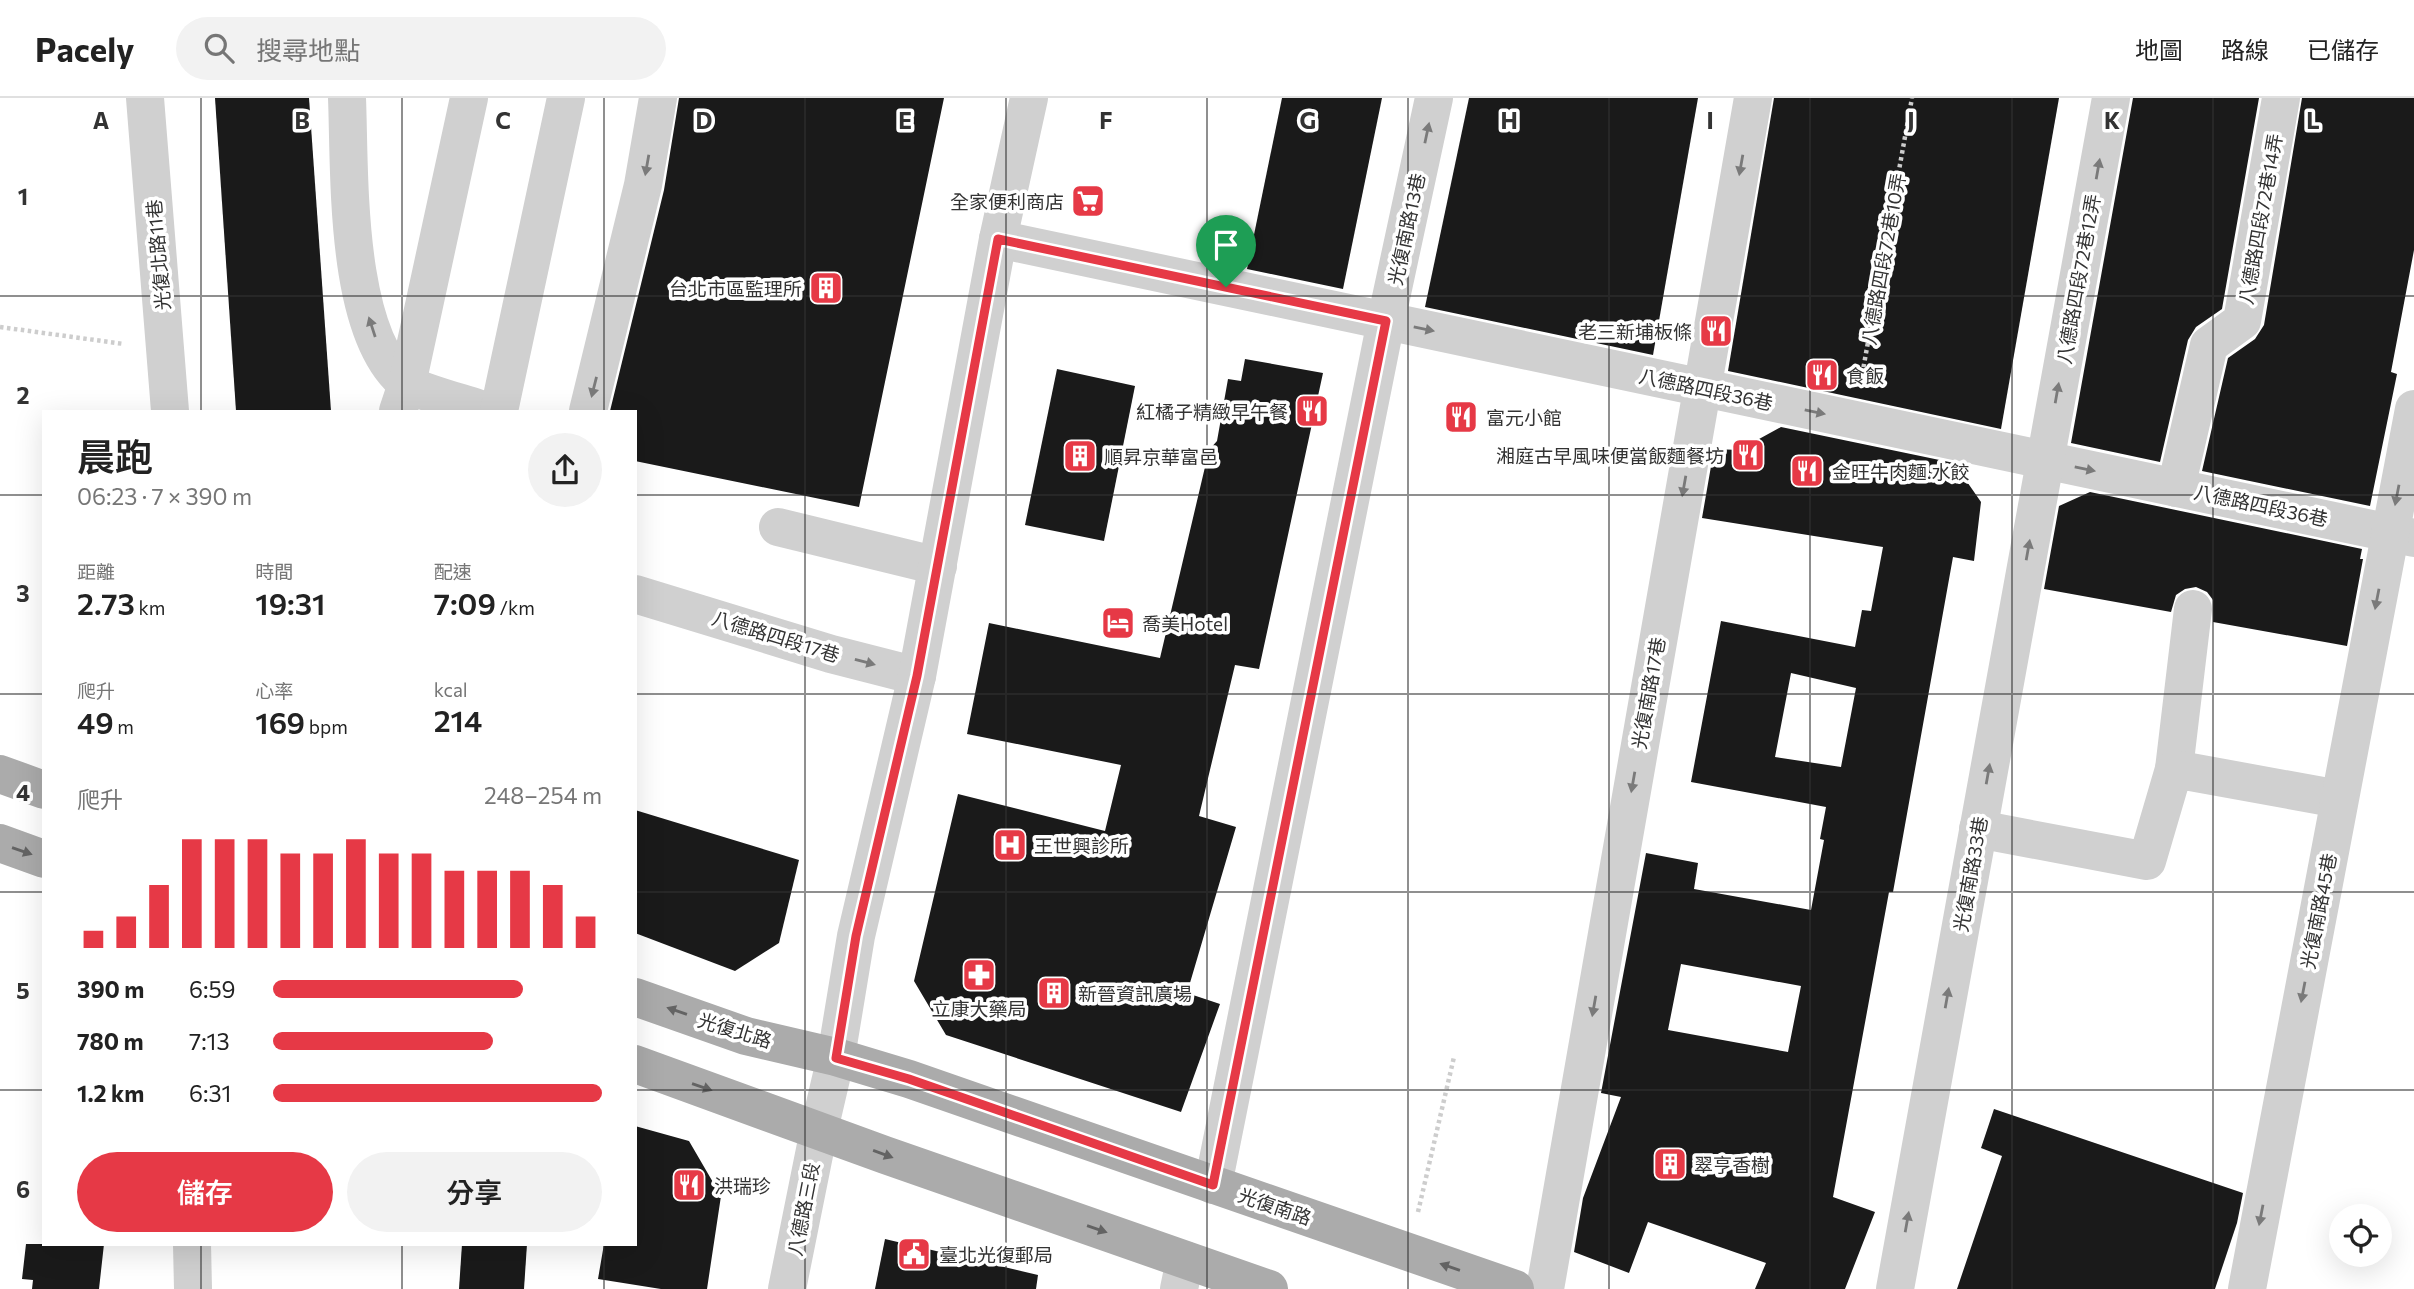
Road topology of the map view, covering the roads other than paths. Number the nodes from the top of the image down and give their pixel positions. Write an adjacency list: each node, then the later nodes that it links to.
1 (145, 98): 16 (street, 光復北路11巷)
2 (347, 98): 14 (street, one-way to 2)
3 (469, 98): 14 (street)
4 (566, 98): 18 (street)
5 (658, 98): 19 (street, one-way to 19)
6 (1029, 98): 11 (street, 八德路三段)
7 (1434, 98): 12 (street, 光復南路13巷, one-way to 7)
8 (1753, 98): 13 (street, 光復南路17巷, one-way to 13)
9 (2111, 98): 20 (street, 八德路四段72巷12弄, one-way to 9)
10 (2281, 98): 21 (street, 八德路四段72巷14弄)
11 (998, 239): 12 (street, 八德路四段36巷); 24 (street, 八德路三段)
12 (1386, 321): 13 (street, 八德路四段36巷, one-way to 13); 39 (street, 光復南路13巷)
13 (1701, 387): 20 (street, 八德路四段36巷, one-way to 20); 46 (street, 光復南路17巷, one-way to 46)
14 (402, 398): 17 (street)
15 (2414, 409): 23 (street, 光復南路45巷, one-way to 23)
16 (170, 410)
17 (480, 410)
18 (499, 410)
19 (588, 410)
20 (2045, 460): 21 (street, 八德路四段36巷, one-way to 21); 32 (street, 光復南路33巷, one-way to 20)
21 (2176, 488): 23 (street, 八德路四段36巷)
22 (778, 527): 24 (street)
23 (2402, 535): 31 (street, 光復南路45巷, one-way to 31)
24 (938, 566): 27 (street, 八德路三段)
25 (637, 595): 27 (street, 八德路四段17巷, one-way to 27)
26 (2193, 609): 28 (street)
27 (917, 676): 36 (street, 八德路三段)
28 (2174, 769): 31 (street); 32 (street)
29 (0, 774): 30 (main road)
30 (42, 789)
31 (2339, 799): 48 (street, 光復南路45巷, one-way to 48)
32 (1978, 829): 47 (street, 光復南路33巷, one-way to 32)
33 (0, 844): 34 (main road, one-way to 34)
34 (42, 858)
35 (637, 998): 36 (main road, 光復北路, one-way to 35)
36 (836, 1058): 38 (street, 八德路三段); 39 (main road, 光復南路)
37 (637, 1065): 38 (main road, one-way to 38)
38 (819, 1130): 41 (main road, one-way to 41); 43 (street, 八德路三段)
39 (1213, 1185): 45 (main road, 光復南路, one-way to 39)
40 (192, 1246): 42 (street)
41 (1182, 1274): 44 (main road)
42 (193, 1289)
43 (787, 1289)
44 (1269, 1289)
45 (1515, 1289)
46 (1545, 1289)
47 (1895, 1289)
48 (2248, 1289)

